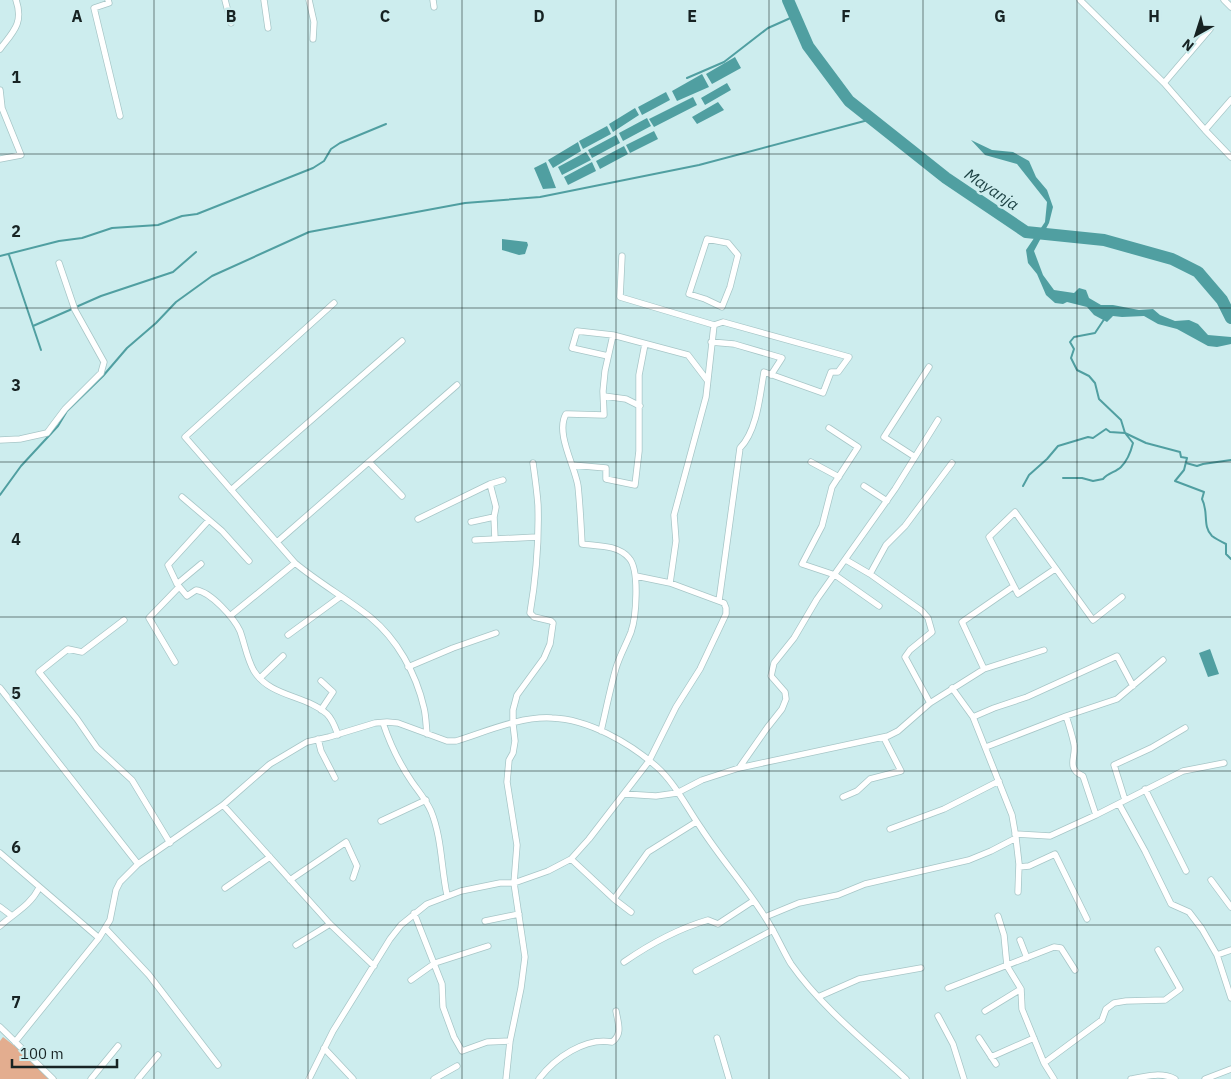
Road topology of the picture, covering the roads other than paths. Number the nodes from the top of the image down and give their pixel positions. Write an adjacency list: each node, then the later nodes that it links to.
1 (16, 0): 15 (street)
2 (108, 0): 19 (street)
3 (225, 0): 11 (street)
4 (264, 0): 12 (street)
5 (309, 0): 14 (street)
6 (433, 0): 9 (street)
7 (1080, 0): 16 (street)
8 (1224, 0): 10 (street)
9 (434, 7)
10 (1231, 7)
11 (231, 23)
12 (268, 28)
13 (1210, 29): 16 (street)
14 (313, 39)
15 (0, 49)
16 (1164, 83): 20 (street)
17 (0, 90): 22 (street)
18 (1231, 100): 20 (street)
19 (120, 116)
20 (1205, 130): 21 (street)
21 (1231, 156)
22 (0, 159)
23 (622, 256): 27 (street)
24 (59, 263): 41 (street)
25 (734, 267): 25 (street)
26 (334, 303): 52 (street)
27 (714, 324): 30 (street); 34 (street)
28 (613, 335): 31 (street); 32 (street); 32 (street)
29 (402, 341): 52 (street)
30 (712, 342): 34 (street); 35 (street)
31 (645, 344): 35 (street); 38 (street)
32 (608, 356): 37 (street)
33 (929, 367): 42 (street)
34 (771, 375): 77 (street)
35 (707, 380): 72 (street)
36 (457, 385): 43 (street)
37 (604, 396): 38 (street); 47 (street)
38 (640, 406): 47 (street)
39 (938, 420): 42 (street)
40 (830, 428): 48 (street)
41 (0, 440)
42 (915, 457): 55 (street)
43 (369, 462): 53 (street); 63 (street)
44 (811, 462): 48 (street)
45 (533, 463): 60 (street)
46 (952, 463): 69 (street)
47 (572, 465): 71 (street)
48 (839, 477): 70 (street)
49 (504, 480): 50 (street)
50 (490, 484): 56 (street); 57 (street)
51 (864, 486): 55 (street)
52 (231, 490): 63 (street)
53 (402, 496)
54 (182, 498): 58 (street)
55 (887, 501): 64 (street)
56 (494, 518): 59 (street); 61 (street)
57 (418, 519)
58 (209, 520): 65 (street); 73 (street)
59 (471, 522)
60 (537, 537): 61 (street); 99 (street)
61 (495, 539): 62 (street)
62 (475, 540)
63 (277, 542): 66 (street)
64 (846, 560): 69 (street); 70 (street)
65 (249, 561)
66 (296, 563): 75 (street); 79 (street)
67 (201, 564): 73 (street)
68 (1055, 569): 74 (street); 74 (street); 76 (street)
69 (870, 574): 94 (street)
70 (835, 575): 78 (street); 109 (street)
71 (636, 576): 72 (street); 101 (street)
72 (670, 582): 77 (street)
73 (178, 586): 79 (street); 86 (street)
74 (1014, 586): 88 (street)
75 (340, 597): 82 (street); 87 (street)
76 (1122, 597)
77 (719, 601): 107 (street)
78 (879, 606)
79 (230, 616): 89 (street)
80 (124, 620): 125 (street)
81 (496, 633): 87 (street)
82 (288, 635)
83 (1044, 650): 88 (street)
84 (283, 656): 89 (street)
85 (1163, 660): 91 (street)
86 (175, 662)
87 (408, 667): 103 (street)
88 (984, 669): 93 (street)
89 (260, 678): 95 (street)
90 (321, 681): 95 (street)
91 (1132, 686): 96 (street); 97 (street)
92 (0, 688): 129 (street)
93 (952, 688): 94 (street); 97 (street)
94 (930, 702): 104 (street)
95 (321, 710): 102 (street)
96 (1066, 716): 106 (street); 120 (street)
97 (973, 717): 106 (street)
98 (383, 723): 102 (street); 103 (street); 116 (street)
99 (513, 724): 101 (street); 103 (street); 135 (street)
100 (1185, 728): 117 (street)
101 (601, 731): 107 (street)
102 (338, 734): 105 (street)
103 (427, 734)
104 (884, 738): 109 (street); 115 (street)
105 (318, 739): 110 (street); 119 (street)
106 (986, 747): 111 (street)
107 (649, 761): 113 (street); 114 (street)
108 (1224, 763): 112 (street)
109 (739, 768): 113 (street)
110 (336, 778)
111 (999, 782): 123 (street); 124 (street)
112 (1145, 789): 117 (street); 131 (street)
113 (677, 793): 114 (street); 122 (street)
114 (625, 794): 128 (street)
115 (843, 797)
116 (426, 800): 121 (street); 139 (street)
117 (1125, 800): 118 (street)
118 (1119, 804): 120 (street); 162 (street)
119 (223, 805): 125 (street); 127 (street)
120 (1096, 815): 124 (street)
121 (381, 821)
122 (696, 822): 140 (street); 141 (street)
123 (890, 829)
124 (1016, 836): 130 (street); 149 (street)
125 (170, 843): 129 (street)
126 (0, 853): 136 (street)
127 (270, 857): 133 (street); 137 (street)
128 (571, 859): 135 (street); 140 (street)
129 (138, 864): 154 (street)
130 (1019, 867): 138 (street); 150 (street)
131 (1186, 871)
132 (353, 878): 133 (street)
133 (290, 880): 152 (street)
134 (1211, 880): 143 (street)
135 (514, 882): 139 (street); 146 (street)
136 (39, 888): 147 (street); 156 (street)
137 (225, 888)
138 (1018, 892)
139 (448, 895): 145 (street)
140 (614, 899): 144 (street)
141 (753, 901): 149 (street); 164 (street)
142 (0, 906): 147 (street)
143 (1231, 906)
144 (631, 912)
145 (414, 913): 165 (street); 166 (street)
146 (519, 914): 151 (street); 183 (street)
147 (12, 916): 153 (street)
148 (998, 916): 167 (street)
149 (765, 917): 155 (street)
150 (1087, 919)
151 (485, 921)
152 (330, 924): 158 (street); 166 (street)
153 (0, 926)
154 (105, 928): 156 (street); 191 (street)
155 (773, 930): 169 (street); 174 (street)
156 (99, 938): 184 (street)
157 (1020, 940): 163 (street)
158 (296, 945)
159 (488, 946): 165 (street)
160 (1158, 950): 189 (street)
161 (1231, 950): 162 (street)
162 (1217, 955): 175 (street)
163 (1027, 958): 167 (street); 170 (street)
164 (624, 962)
165 (435, 963): 171 (street); 183 (street)
166 (374, 966): 186 (street)
167 (1007, 966): 172 (street); 173 (street)
168 (921, 968): 174 (street)
169 (696, 970)
170 (1075, 970)
171 (411, 980)
172 (948, 988)
173 (1021, 989): 177 (street); 182 (street)
174 (818, 997): 203 (street)
175 (1231, 998)
176 (616, 1011): 201 (street)
177 (985, 1011)
178 (938, 1016): 204 (street)
179 (0, 1027): 184 (street)
180 (717, 1038): 202 (street)
181 (978, 1038): 188 (street)
182 (1034, 1038): 188 (street); 189 (street)
183 (510, 1040): 200 (street)
184 (15, 1042): 194 (street)
185 (118, 1046): 195 (street)
186 (324, 1048): 197 (street); 198 (street)
187 (158, 1055): 196 (street)
188 (992, 1057): 190 (street)
189 (1044, 1063): 205 (street)
190 (996, 1064)
191 (218, 1065)
192 (457, 1066): 199 (street)
193 (1231, 1069): 208 (street)
194 (52, 1079)
195 (91, 1079)
196 (138, 1079)
197 (309, 1079)
198 (352, 1079)
199 (434, 1079)
200 (506, 1079)
201 (539, 1079)
202 (729, 1079)
203 (906, 1079)
204 (964, 1079)
205 (1054, 1079)
206 (1131, 1079): 207 (street)
207 (1175, 1079)
208 (1205, 1079)

